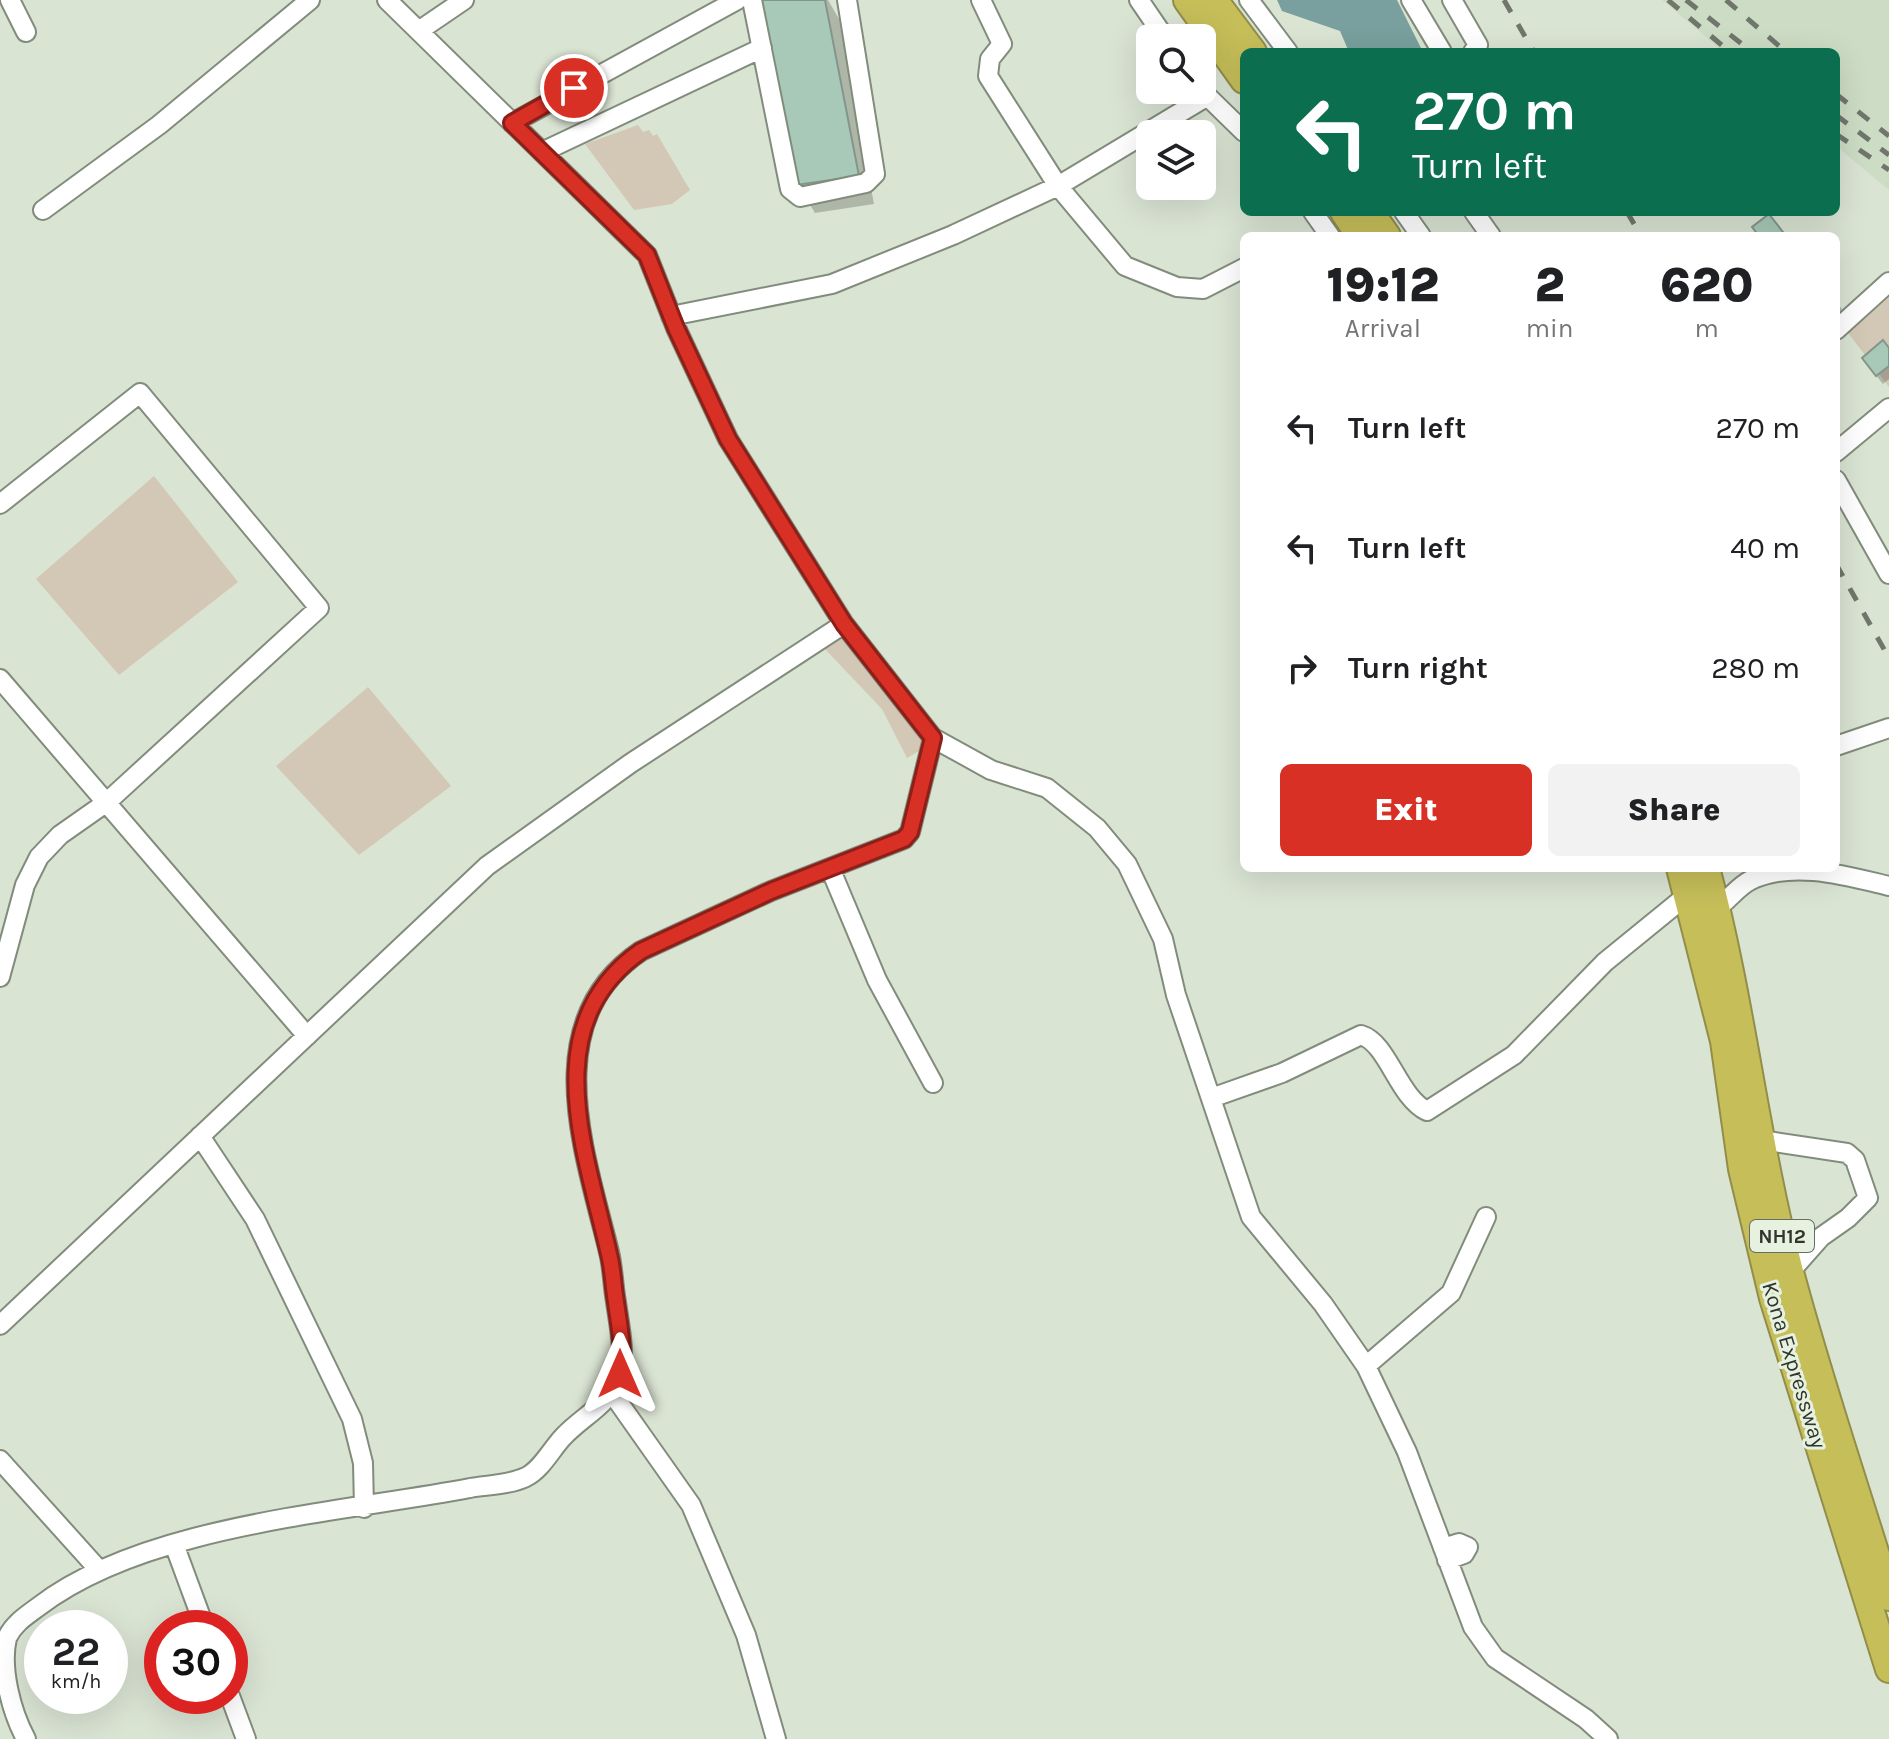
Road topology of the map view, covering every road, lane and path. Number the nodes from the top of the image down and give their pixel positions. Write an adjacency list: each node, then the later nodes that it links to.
1 (10, 0): 17 (street)
2 (310, 0): 30 (street)
3 (387, 0): 16 (street)
4 (464, 0): 16 (street)
5 (737, 0): 26 (street)
6 (752, 0): 18 (street)
7 (847, 0): 18 (street)
8 (981, 0): 29 (street)
9 (1139, 0): 15 (street)
10 (1187, 0): 23 (highway)
11 (1214, 0): 19 (highway)
12 (1249, 0): 20 (street)
13 (1411, 0): 21 (street)
14 (1452, 0): 22 (street)
15 (1155, 24)
16 (420, 30): 26 (street)
17 (26, 32)
18 (762, 48): 28 (street)
19 (1250, 48)
20 (1285, 48)
21 (1440, 48)
22 (1476, 48)
23 (1240, 74)
24 (1188, 104): 29 (street)
25 (1215, 104): 27 (street)
26 (512, 123): 28 (street)
27 (1240, 128)
28 (542, 152): 33 (street)
29 (1058, 186): 31 (street); 33 (street)
30 (43, 210)
31 (1240, 270)
32 (1889, 282): 34 (street)
33 (671, 316): 40 (street)
34 (1840, 326)
35 (1889, 408): 36 (street)
36 (1840, 449)
37 (1840, 487): 39 (street)
38 (0, 504): 45 (street)
39 (1889, 574)
40 (844, 624): 43 (street); 55 (street)
41 (0, 679): 45 (street)
42 (1889, 728): 44 (street)
43 (933, 738): 46 (street); 57 (street)
44 (1840, 745)
45 (107, 802): 54 (street); 55 (street)
46 (830, 868): 56 (street); 64 (street)
47 (1682, 872): 52 (highway, Kona Expressway / NH12)
48 (1707, 872): 53 (highway, Kona Expressway / NH12)
49 (1797, 872): 53 (street)
50 (1813, 872): 51 (street)
51 (1889, 886)
52 (1686, 896): 57 (street); 59 (highway, Kona Expressway / NH12)
53 (1717, 908): 59 (highway, Kona Expressway / NH12)
54 (0, 977)
55 (307, 1036): 58 (street)
56 (933, 1083)
57 (1214, 1097): 63 (street)
58 (200, 1136): 62 (street); 66 (street)
59 (1756, 1158): 61 (highway, Kona Expressway / NH12); 61 (street); 73 (highway, Kona Expressway / NH12)
60 (1486, 1217): 63 (street)
61 (1790, 1272): 71 (highway, Kona Expressway / NH12)
62 (0, 1325)
63 (1366, 1366): 69 (street)
64 (612, 1393): 66 (street); 77 (street)
65 (0, 1460): 70 (street)
66 (364, 1508): 67 (street)
67 (174, 1544): 70 (street); 72 (street)
68 (1475, 1544): 69 (street)
69 (1445, 1554): 78 (street)
70 (99, 1570): 75 (street)
71 (1889, 1597)
72 (198, 1610)
73 (1889, 1669)
74 (237, 1714): 76 (street)
75 (26, 1739)
76 (246, 1739)
77 (776, 1739)
78 (1608, 1739)

